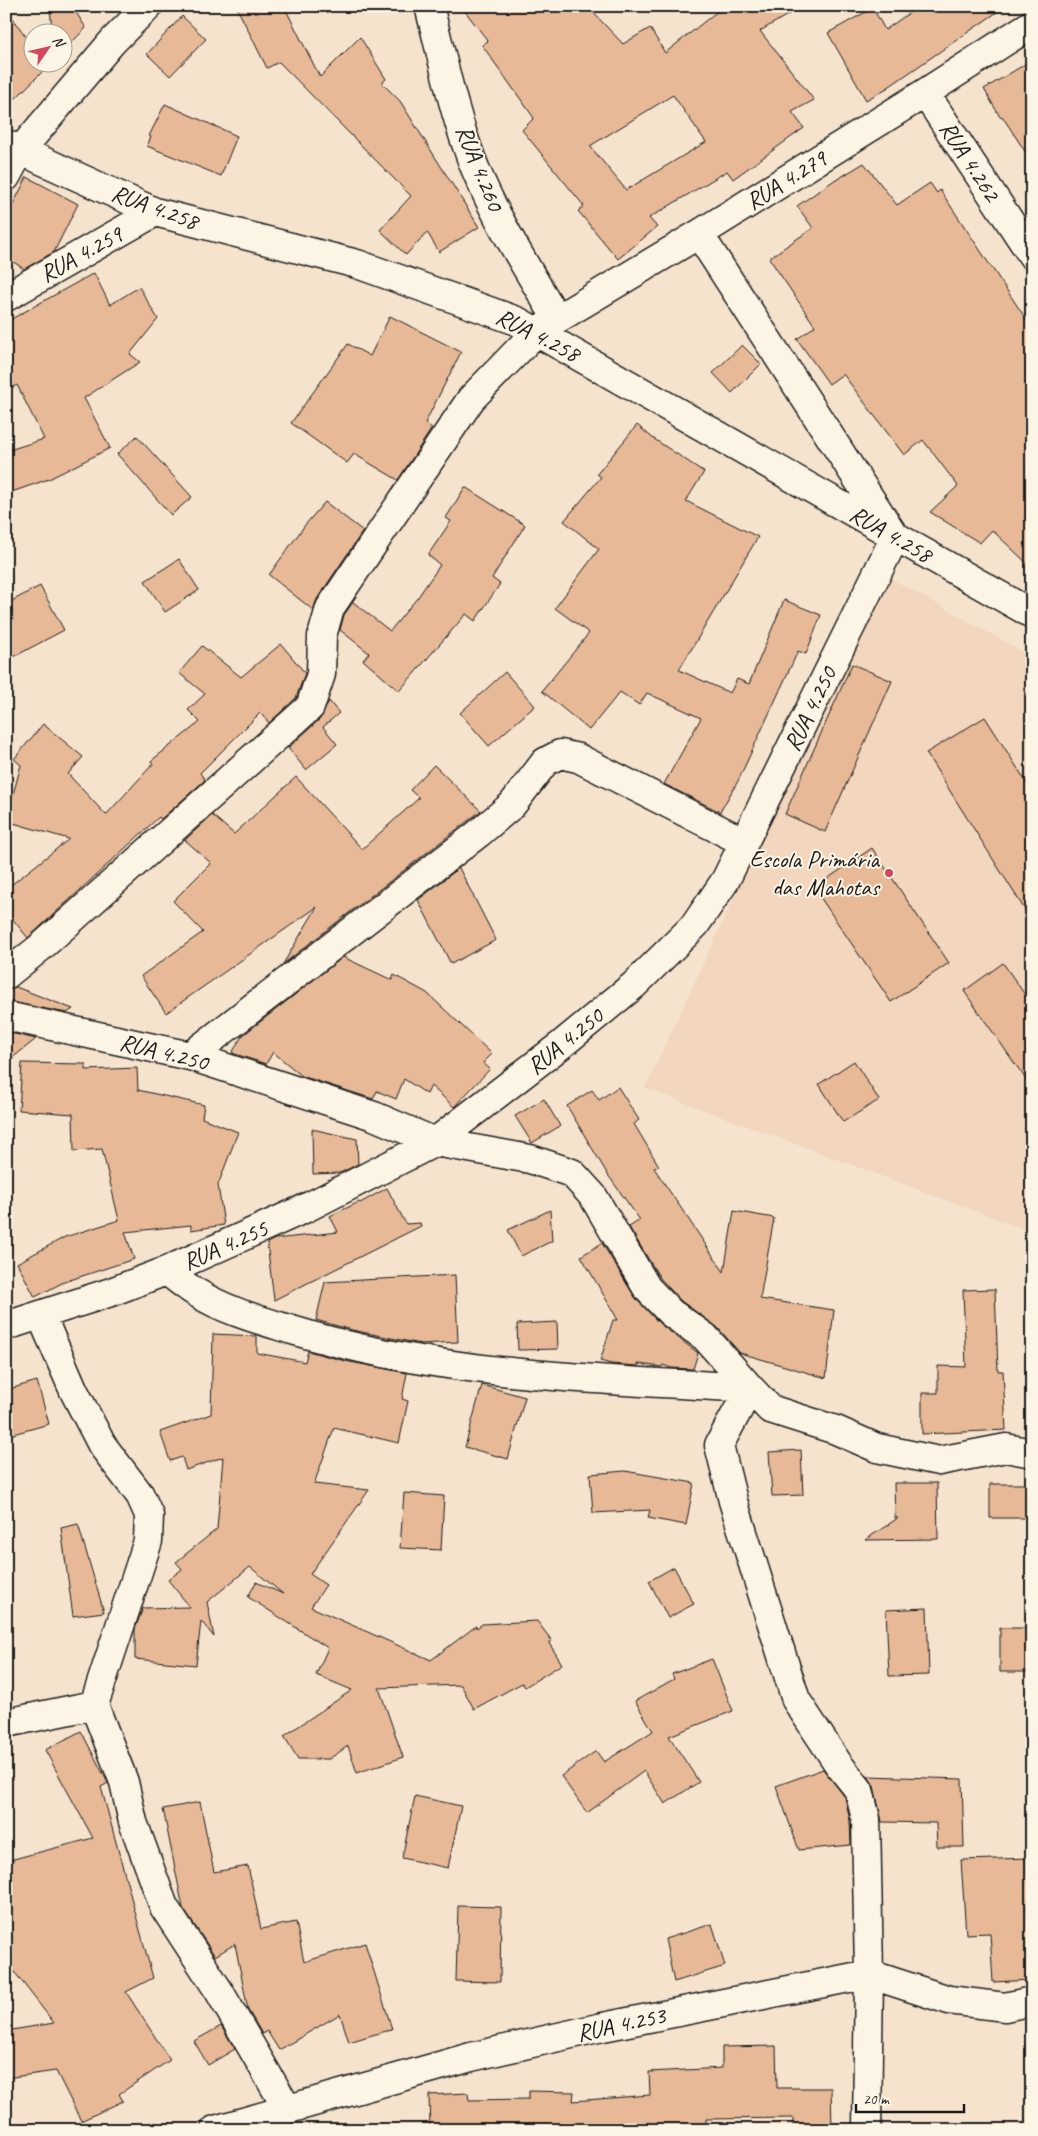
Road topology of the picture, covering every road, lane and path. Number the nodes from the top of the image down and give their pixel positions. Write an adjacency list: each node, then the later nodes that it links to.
1 (148, 6): 5 (street)
2 (429, 6): 11 (street, RUA 4.260)
3 (1032, 24): 4 (street, RUA 4.279)
4 (925, 93): 8 (street, RUA 4.279); 9 (street, RUA 4.262)
5 (13, 147): 6 (street); 7 (street, RUA 4.258)
6 (6, 176)
7 (155, 212): 10 (street, RUA 4.259); 11 (street, RUA 4.258)
8 (699, 234): 11 (street, RUA 4.279); 12 (street)
9 (1032, 255)
10 (6, 297)
11 (547, 325): 12 (street, RUA 4.258); 15 (street, RUA 4.279)
12 (895, 537): 13 (street, RUA 4.258); 14 (street, RUA 4.250)
13 (1032, 614)
14 (744, 842): 17 (street); 18 (street, RUA 4.250)
15 (6, 975)
16 (6, 1016): 17 (street, RUA 4.250)
17 (190, 1056): 18 (street, RUA 4.250)
18 (435, 1142): 19 (street, RUA 4.255); 22 (street)
19 (166, 1271): 20 (street, RUA 4.255); 22 (street)
20 (41, 1315): 21 (street, RUA 4.255); 24 (street)
21 (6, 1326)
22 (750, 1388): 23 (street); 26 (street)
23 (1032, 1453)
24 (94, 1704): 25 (street); 28 (street)
25 (6, 1724)
26 (869, 1974): 27 (street, RUA 4.253); 28 (street, RUA 4.253); 30 (street)
27 (1032, 2001)
28 (288, 2110): 29 (street, RUA 4.253)
29 (214, 2130)
30 (867, 2130)

